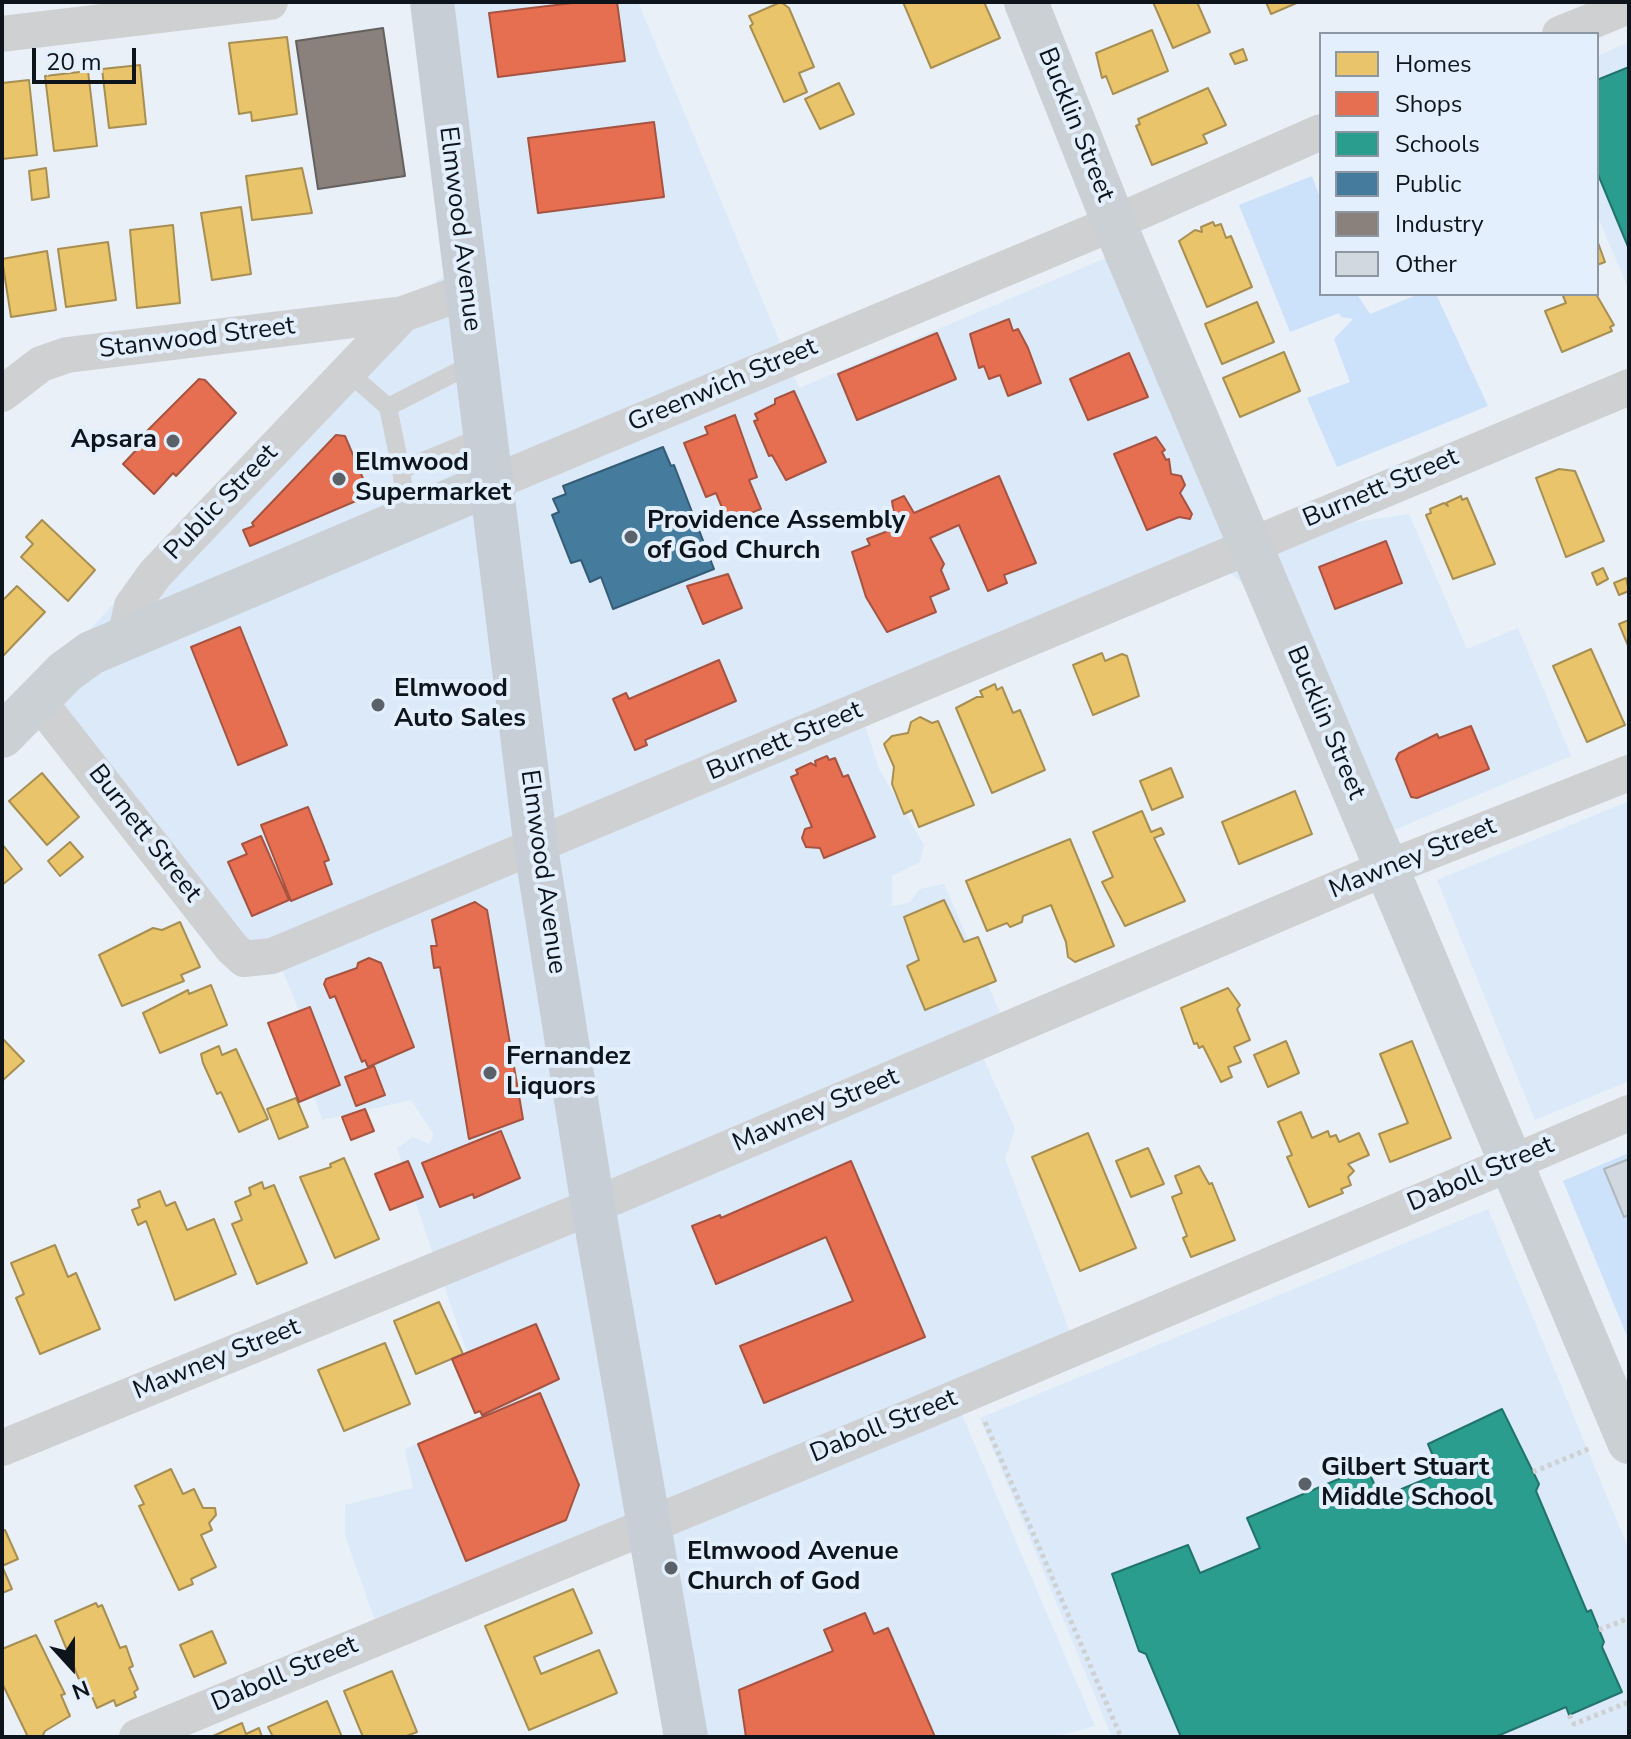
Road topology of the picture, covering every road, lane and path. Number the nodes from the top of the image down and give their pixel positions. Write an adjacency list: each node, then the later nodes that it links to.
1 (270, 2): 6 (street)
2 (432, 2): 9 (main road, Elmwood Avenue)
3 (1026, 2): 8 (street, Bucklin Street)
4 (1629, 6): 5 (street)
5 (1565, 32)
6 (2, 34)
7 (1319, 133): 8 (street, Greenwich Street)
8 (1114, 223): 18 (street, Greenwich Street); 20 (street, Bucklin Street)
9 (467, 291): 10 (street, Public Street); 11 (main road, Elmwood Avenue)
10 (403, 314): 12 (street, Public Street); 14 (street, Stanwood Street)
11 (476, 362): 15 (lane); 16 (main road, Elmwood Avenue)
12 (348, 372): 15 (lane); 21 (street, Public Street)
13 (1629, 387): 20 (street, Burnett Street)
14 (2, 394)
15 (388, 407): 17 (lane)
16 (486, 435): 17 (lane); 18 (main road, Elmwood Avenue)
17 (401, 470): 19 (lane)
18 (492, 483): 19 (street, Greenwich Street); 25 (main road, Elmwood Avenue)
19 (408, 519): 21 (street, Greenwich Street)
20 (1251, 544): 25 (street, Burnett Street); 26 (street, Bucklin Street)
21 (125, 638): 22 (street)
22 (37, 699): 23 (street); 25 (street, Burnett Street)
23 (2, 736)
24 (1629, 773): 26 (street, Mawney Street)
25 (536, 848): 29 (main road, Elmwood Avenue)
26 (1386, 868): 28 (street, Bucklin Street); 29 (street, Mawney Street)
27 (1629, 1113): 28 (street, Daboll Street)
28 (1510, 1163): 31 (street, Bucklin Street); 34 (street, Daboll Street)
29 (593, 1206): 32 (street, Mawney Street); 34 (main road, Elmwood Avenue)
30 (980, 1411): 41 (path)
31 (1614, 1443): 33 (path)
32 (2, 1448)
33 (1533, 1472)
34 (648, 1523): 39 (street, Daboll Street); 40 (main road, Elmwood Avenue)
35 (1629, 1618): 36 (path)
36 (1599, 1630)
37 (1629, 1702): 38 (path)
38 (1569, 1715)
39 (137, 1737)
40 (686, 1737)
41 (1121, 1737)

